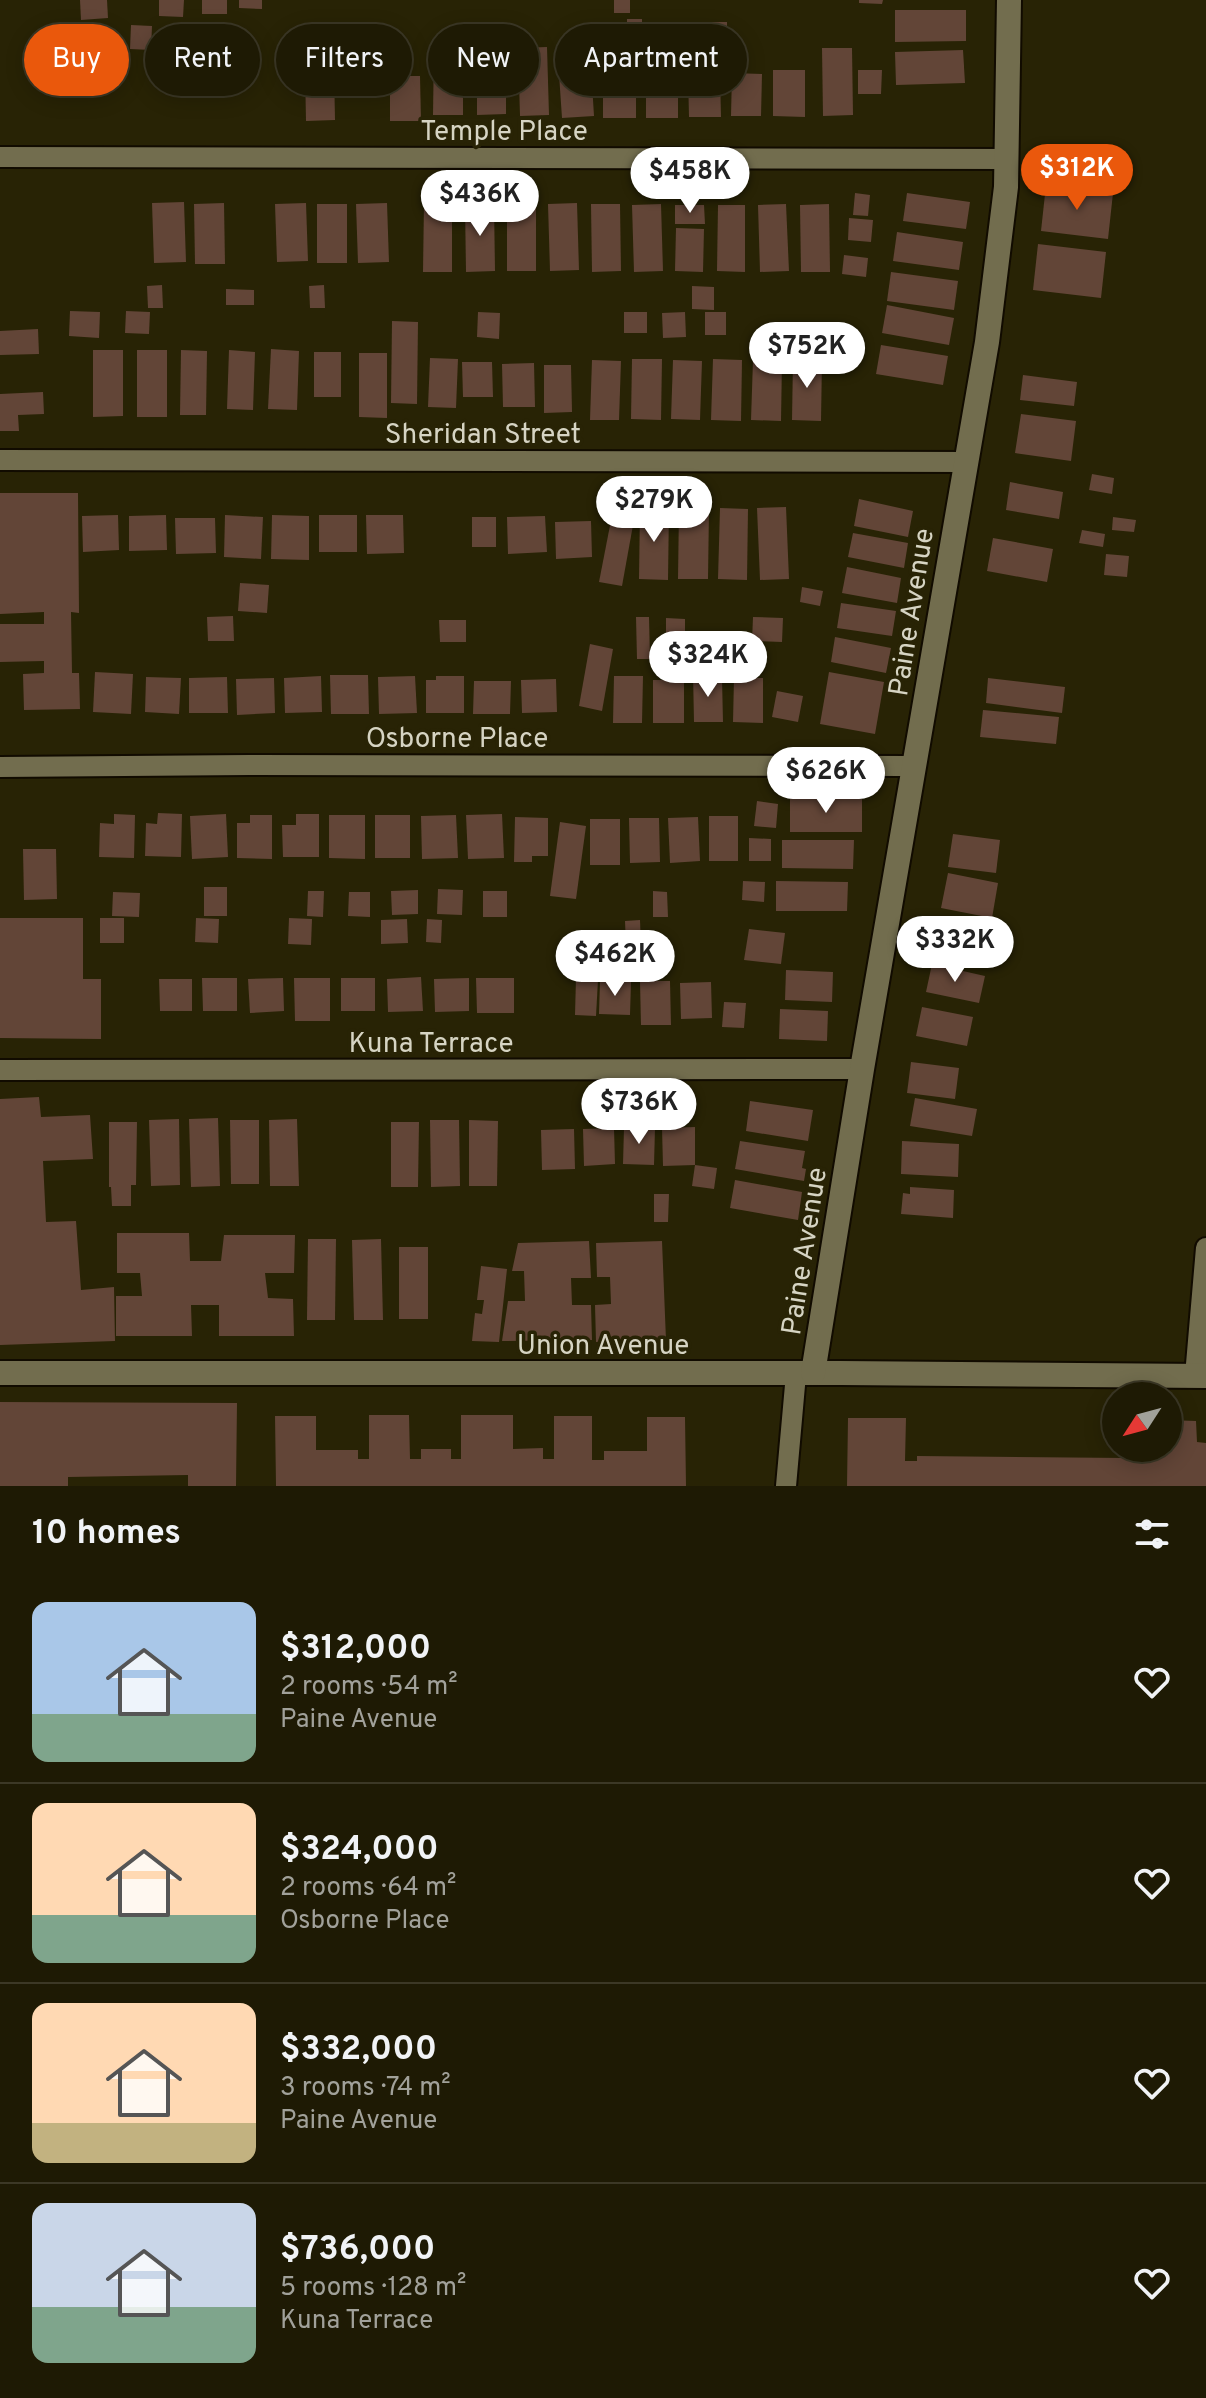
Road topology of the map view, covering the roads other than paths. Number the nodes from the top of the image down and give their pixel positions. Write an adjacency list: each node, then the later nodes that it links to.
1 (1009, 0): 3 (street, Paine Avenue)
2 (0, 157): 3 (street, Temple Place)
3 (1007, 159): 5 (street, Paine Avenue)
4 (0, 460): 5 (street, Sheridan Street)
5 (965, 462): 6 (street, Paine Avenue)
6 (915, 766): 7 (street, Osborne Place); 8 (street, Paine Avenue)
7 (0, 767)
8 (862, 1069): 9 (street, Kuna Terrace); 12 (street, Paine Avenue)
9 (0, 1070)
10 (1206, 1248): 13 (street)
11 (0, 1373): 12 (street, Union Avenue)
12 (804, 1374): 13 (street, Union Avenue); 14 (street)
13 (1200, 1376)
14 (786, 1486)

